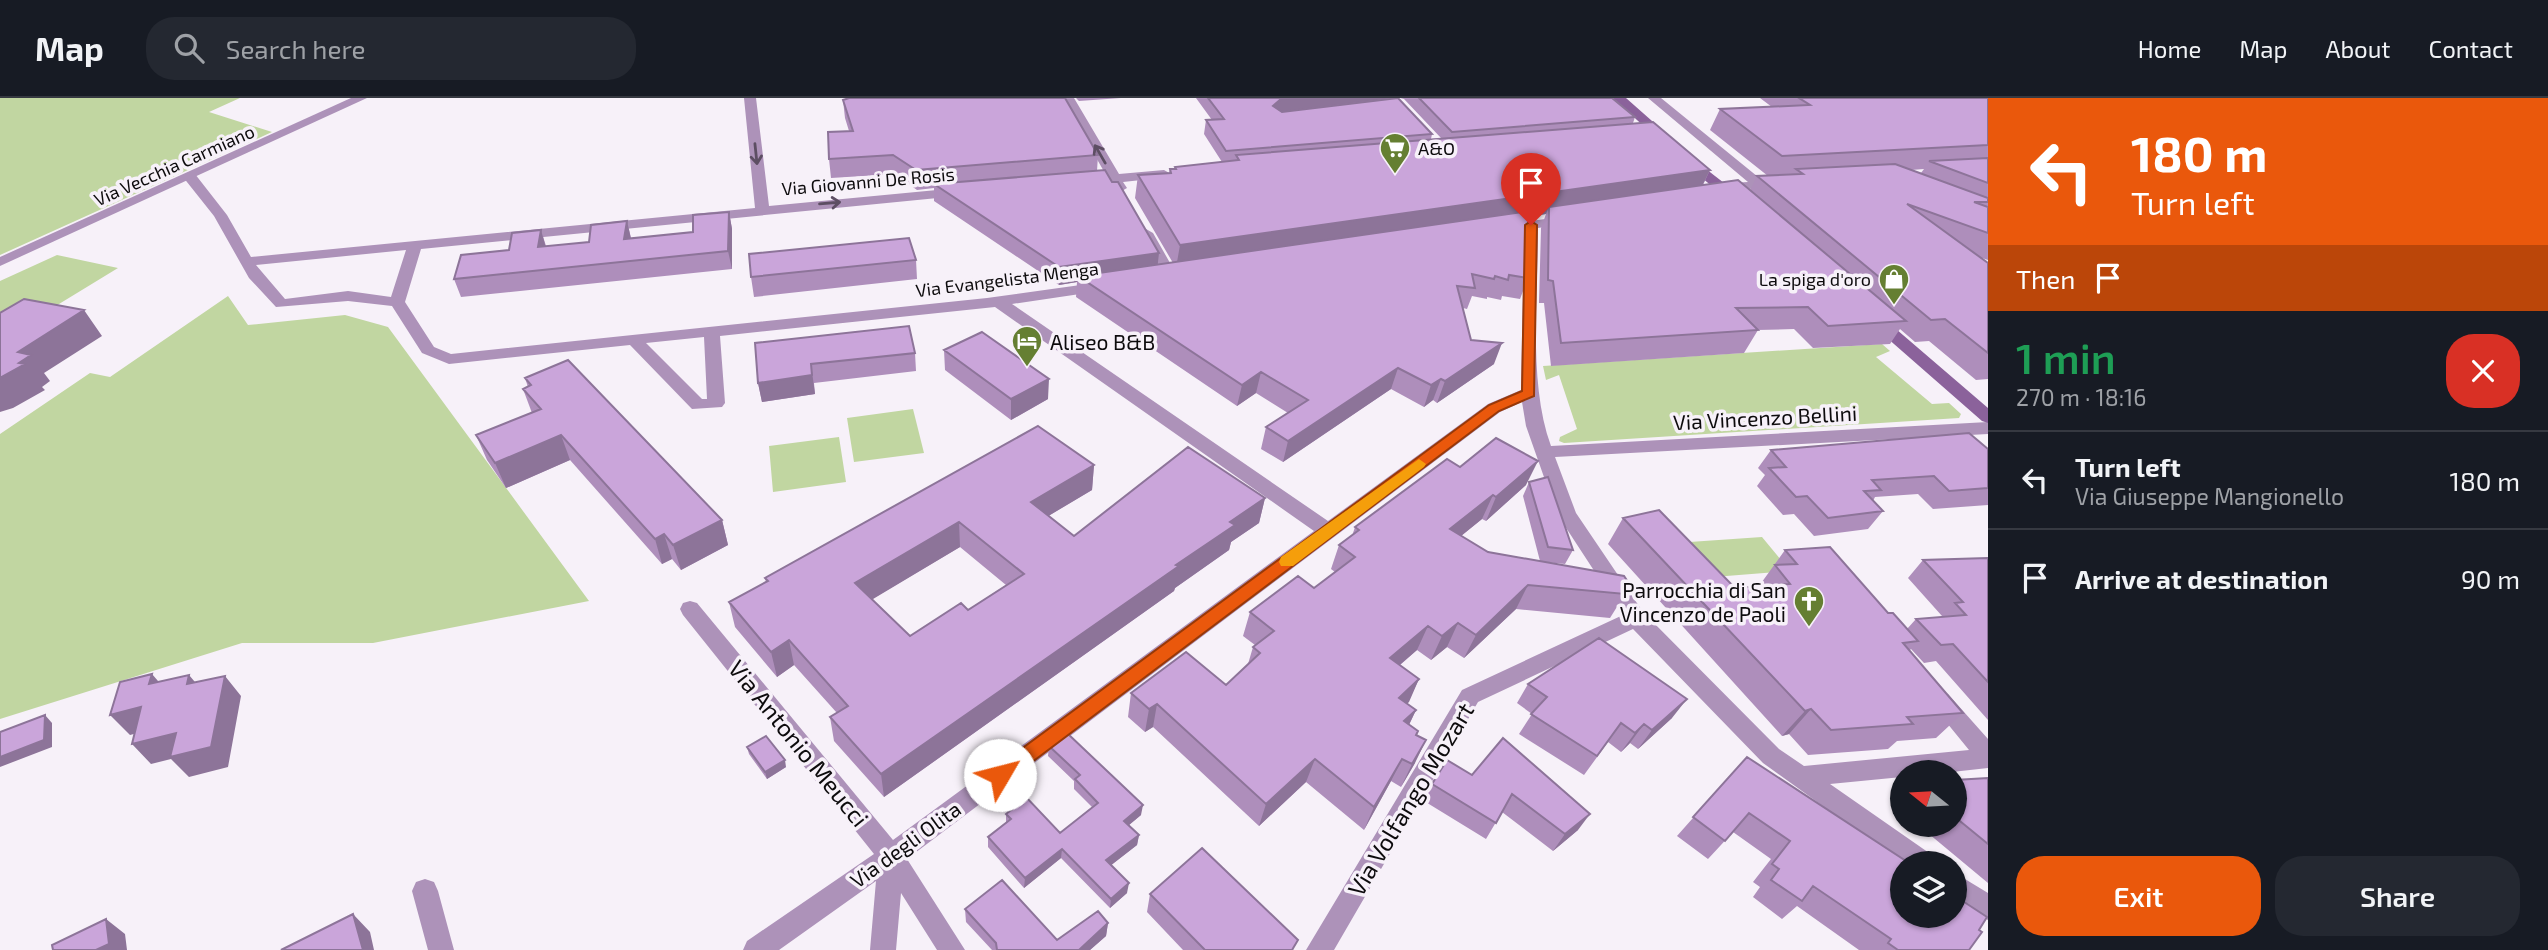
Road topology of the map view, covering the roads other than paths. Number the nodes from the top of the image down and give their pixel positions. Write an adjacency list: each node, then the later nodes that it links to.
1 (361, 98): 7 (street, Via Vecchia Carmiano)
2 (750, 98): 16 (street, one-way to 16)
3 (1068, 98): 8 (street, one-way to 3)
4 (1619, 98): 12 (main road)
5 (1654, 98): 11 (street)
6 (1183, 173): 8 (street)
7 (190, 177): 23 (street, Via Vecchia Carmiano); 24 (street)
8 (1114, 178): 9 (street); 15 (street)
9 (1078, 182)
10 (1800, 182): 11 (street)
11 (1760, 185): 12 (street)
12 (1725, 190): 14 (street); 17 (main road)
13 (969, 191): 16 (street, Via Giovanni De Rosis, one-way to 13)
14 (1703, 198)
15 (1126, 199)
16 (762, 209): 22 (street, Via Giovanni De Rosis)
17 (1749, 211)
18 (1584, 217): 20 (street)
19 (1139, 220): 25 (street)
20 (1531, 225): 21 (street); 32 (street)
21 (1489, 231)
22 (415, 245): 24 (street, Via Giovanni De Rosis); 28 (street)
23 (0, 261)
24 (245, 261): 28 (street)
25 (1171, 277)
26 (1118, 285): 27 (street, Via Evangelista Menga)
27 (997, 301): 30 (street, Via Evangelista Menga); 36 (street)
28 (397, 302): 31 (street, Via Evangelista Menga)
29 (1864, 310): 33 (main road)
30 (712, 332): 31 (street, Via Evangelista Menga); 31 (street)
31 (634, 340)
32 (1529, 393): 35 (street); 36 (street, Via degli Olita)
33 (1988, 417)
34 (1988, 428): 35 (street, Via Vincenzo Bellini)
35 (1544, 452): 38 (street)
36 (1328, 531): 43 (street, Via degli Olita)
37 (690, 609): 43 (street, Via Antonio Meucci)
38 (1636, 618): 41 (street); 51 (street, Via Volfango Mozart)
39 (1927, 685): 40 (street)
40 (1988, 757): 41 (street)
41 (1800, 777): 42 (street)
42 (1906, 851)
43 (891, 856): 48 (street, Via degli Olita); 49 (street); 50 (street, Via Antonio Meucci)
44 (425, 891): 47 (street)
45 (1967, 893): 46 (street)
46 (1988, 908)
47 (441, 950)
48 (756, 950)
49 (883, 950)
50 (952, 950)
51 (1320, 950)

